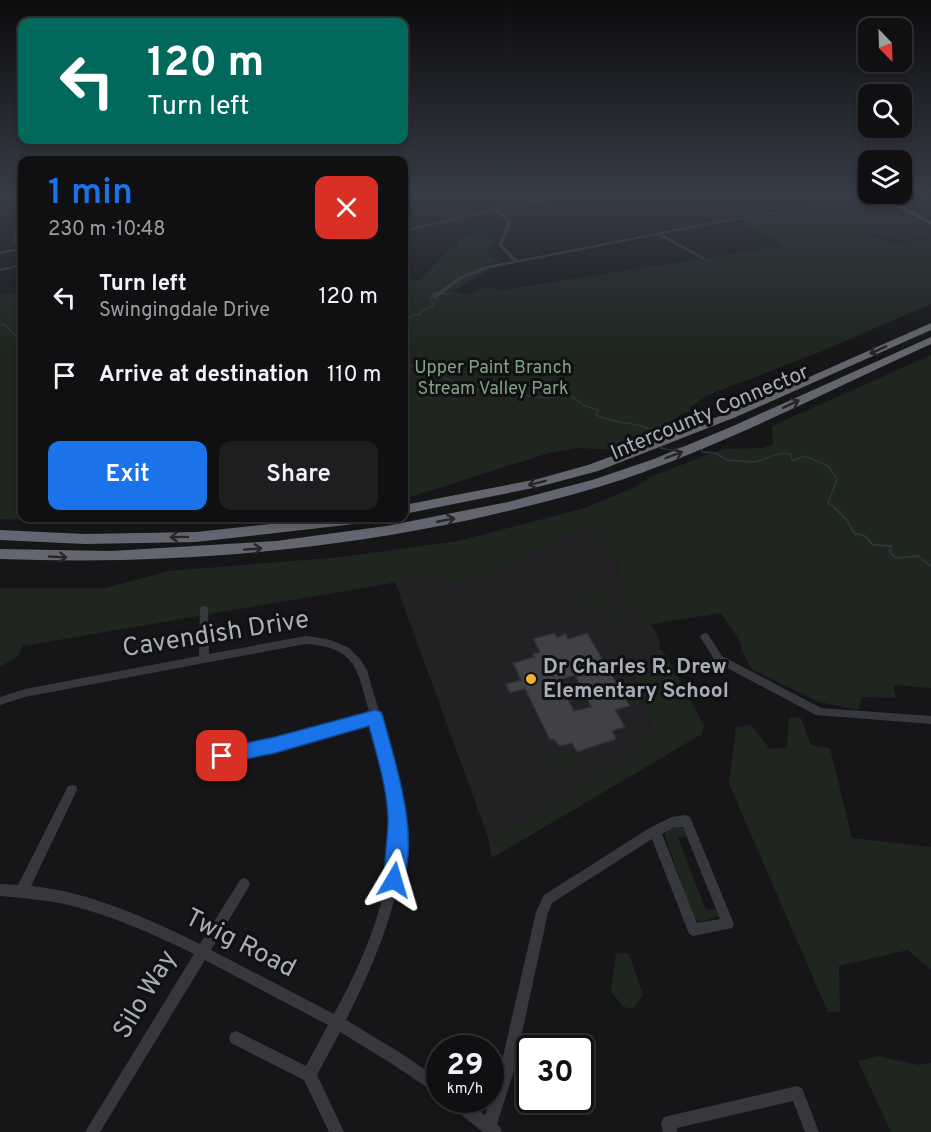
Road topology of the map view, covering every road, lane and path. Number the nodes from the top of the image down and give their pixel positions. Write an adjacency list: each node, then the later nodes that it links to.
1 (500, 245): 7 (street)
2 (602, 245): 7 (street)
3 (678, 245): 6 (street)
4 (18, 250): 5 (street)
5 (0, 253)
6 (702, 258)
7 (516, 261): 10 (street)
8 (18, 266): 9 (street)
9 (0, 270)
10 (435, 297)
11 (928, 326): 13 (highway, Intercounty Connector, one-way to 13)
12 (931, 342): 16 (highway, Intercounty Connector, one-way to 12)
13 (408, 509)
14 (328, 522): 15 (highway, one-way to 15)
15 (0, 535)
16 (0, 554)
17 (204, 609): 19 (street)
18 (705, 637): 22 (street)
19 (204, 659): 20 (street, Cavendish Drive); 21 (street, Cavendish Drive)
20 (0, 701)
21 (375, 717): 23 (street); 30 (street, Cavendish Drive)
22 (931, 720)
23 (210, 758)
24 (72, 790): 28 (street)
25 (655, 831): 25 (street); 35 (street)
26 (244, 884): 29 (street, Silo Way)
27 (0, 890): 28 (street, Twig Road)
28 (22, 891): 29 (street, Twig Road)
29 (201, 951): 30 (street, Twig Road); 36 (street, Silo Way)
30 (338, 1021): 32 (street, Cavendish Drive); 33 (street, Twig Road)
31 (236, 1038): 32 (street)
32 (309, 1076): 37 (street)
33 (426, 1080)
34 (471, 1113): 35 (street)
35 (492, 1129)
36 (92, 1132)
37 (337, 1132)
38 (670, 1132): 39 (street)
39 (812, 1132)

